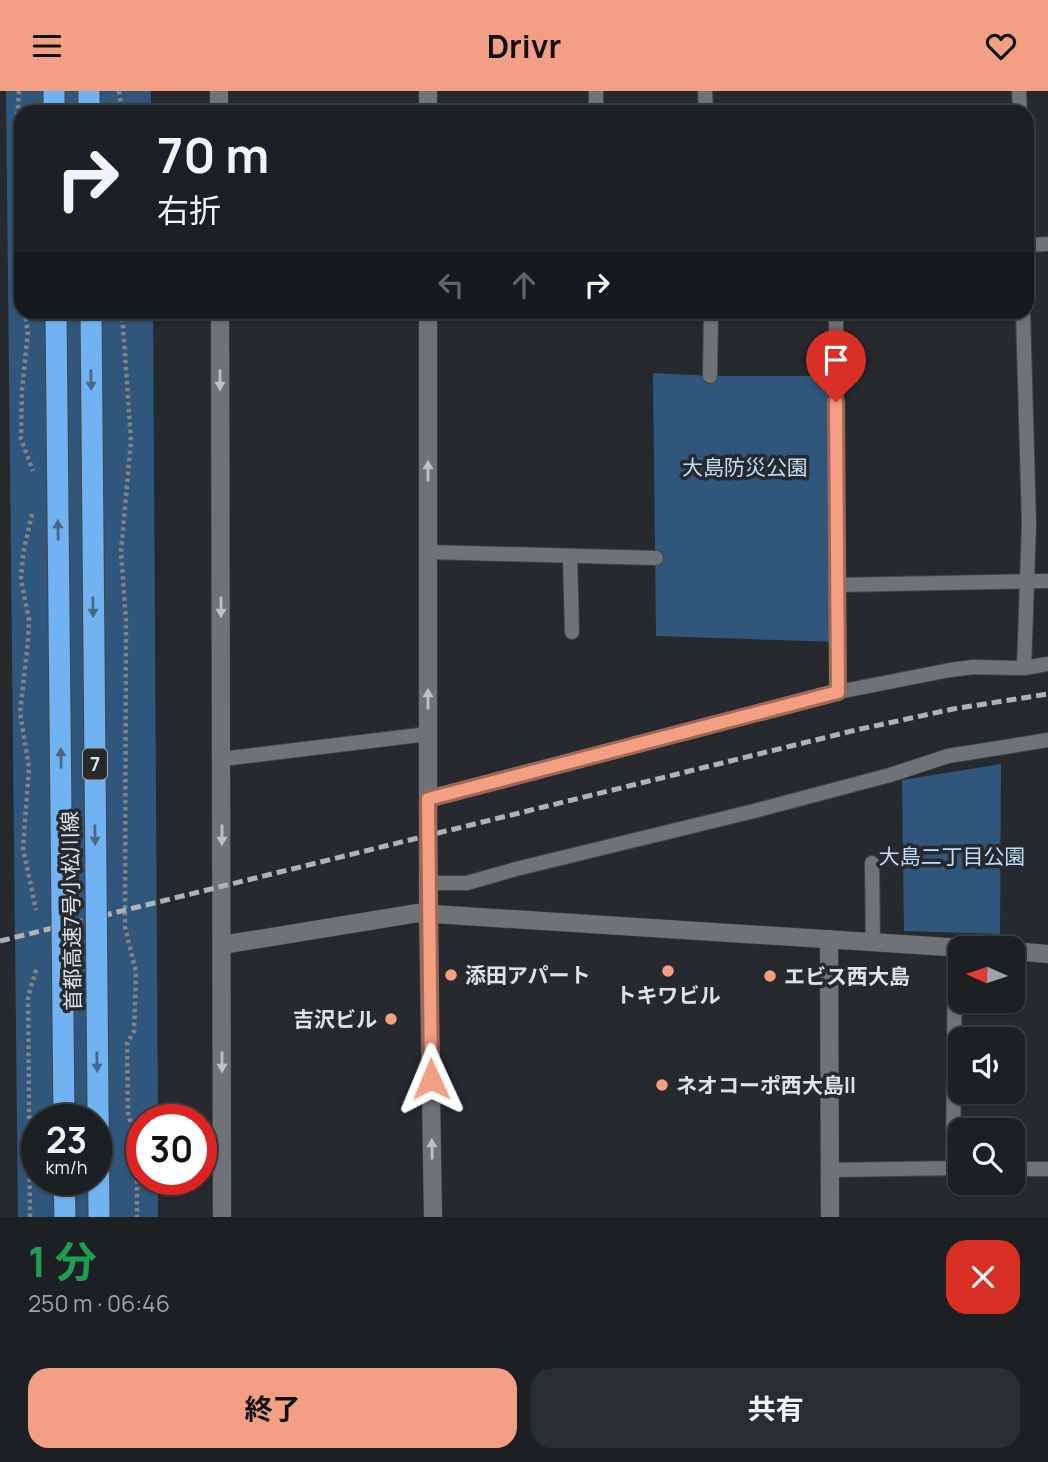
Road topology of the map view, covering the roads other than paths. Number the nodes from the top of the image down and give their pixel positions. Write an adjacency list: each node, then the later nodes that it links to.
1 (56, 319): 33 (highway, 首都高速7号小松川線 / 7, one-way to 1, bridge)
2 (90, 319): 41 (highway, 首都高速7号小松川線 / 7, one-way to 41, bridge)
3 (220, 319): 21 (street, one-way to 21)
4 (428, 319): 9 (street, one-way to 4)
5 (710, 319): 8 (lane)
6 (836, 319): 14 (lane)
7 (1023, 319): 12 (lane)
8 (710, 376)
9 (428, 552): 10 (lane); 19 (street, one-way to 9)
10 (570, 556): 11 (lane); 15 (lane)
11 (656, 558)
12 (1028, 581): 13 (lane); 14 (lane); 17 (lane)
13 (1048, 581)
14 (837, 585): 18 (lane)
15 (572, 632)
16 (1048, 664): 17 (lane)
17 (1024, 668): 18 (lane)
18 (838, 692): 22 (lane)
19 (428, 734): 21 (lane); 22 (street)
20 (1048, 740): 24 (lane)
21 (222, 759): 28 (street, one-way to 28)
22 (428, 799): 24 (street)
23 (872, 863): 27 (lane)
24 (428, 883): 25 (street)
25 (428, 914): 26 (street); 28 (street); 43 (street, one-way to 25)
26 (829, 939): 27 (street); 38 (street)
27 (873, 942): 29 (street)
28 (222, 945): 42 (street, one-way to 42)
29 (948, 947)
30 (1026, 952): 31 (street)
31 (1048, 954)
32 (956, 1013): 34 (lane)
33 (64, 1104)
34 (957, 1118)
35 (948, 1168): 38 (lane)
36 (1025, 1169): 37 (lane)
37 (1048, 1169)
38 (828, 1170): 44 (street)
39 (64, 1195): 40 (highway)
40 (65, 1217)
41 (99, 1217)
42 (222, 1217)
43 (433, 1217)
44 (830, 1217)

